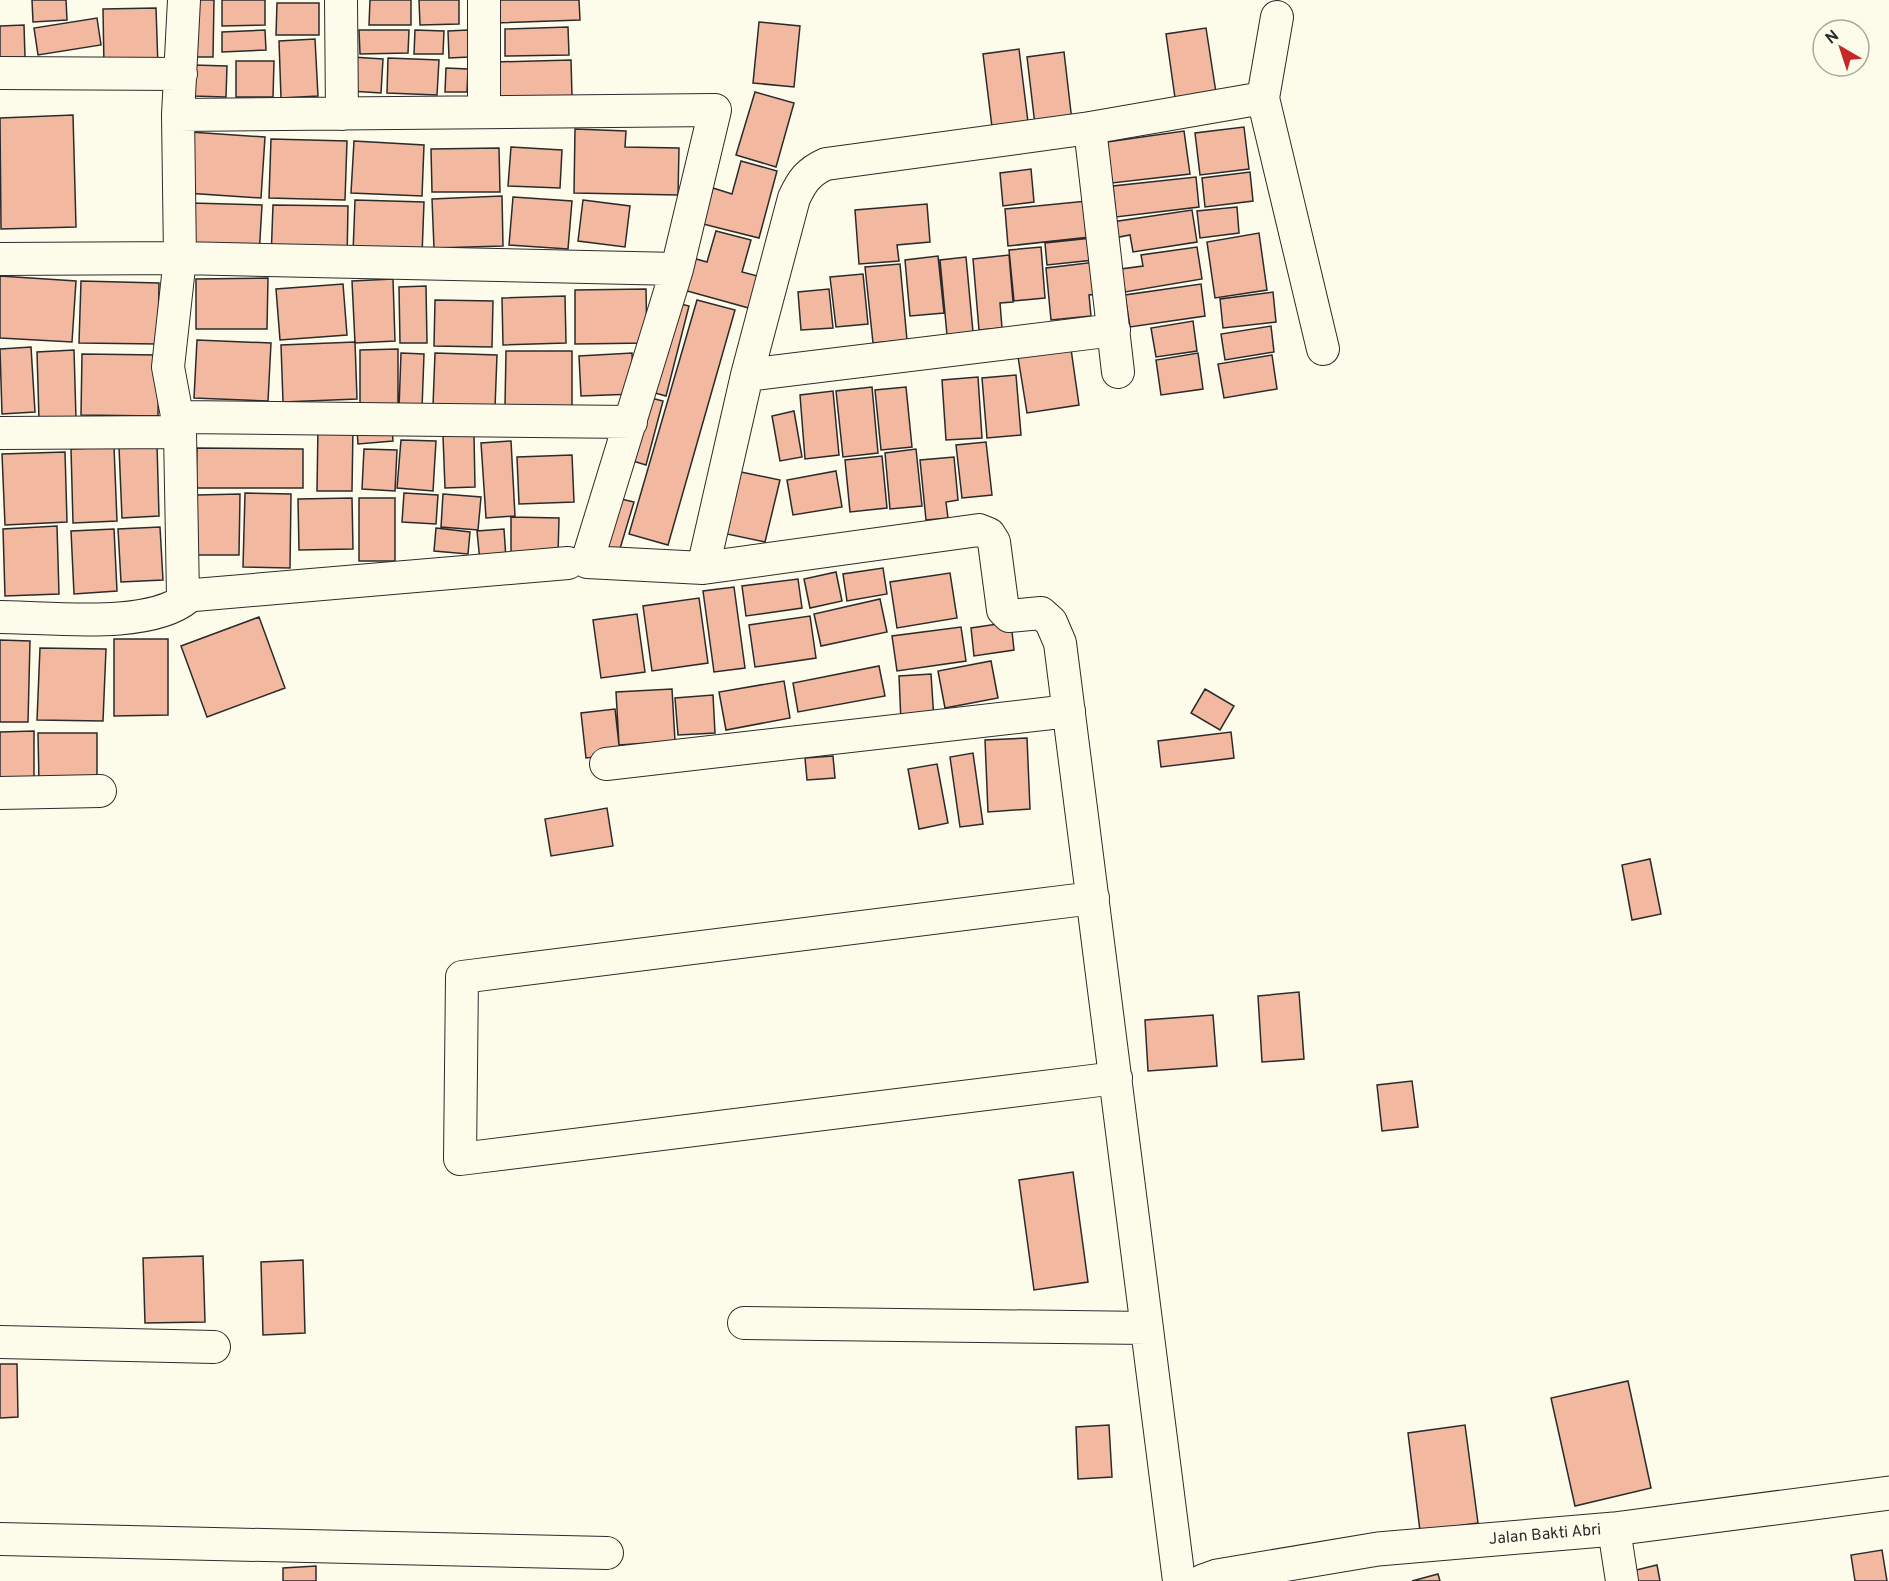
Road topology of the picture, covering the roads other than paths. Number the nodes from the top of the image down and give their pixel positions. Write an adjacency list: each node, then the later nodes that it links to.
1 (184, 0): 6 (street)
2 (341, 0): 9 (street)
3 (484, 0): 8 (street)
4 (1277, 17): 7 (street)
5 (0, 74): 6 (street)
6 (181, 74): 10 (street)
7 (1263, 98): 11 (street); 16 (street)
8 (484, 112): 9 (street); 14 (street)
9 (342, 114): 10 (street)
10 (178, 115): 12 (street)
11 (1090, 128): 15 (street); 18 (street)
12 (180, 258): 13 (street); 14 (street); 20 (street)
13 (0, 259)
14 (676, 269): 19 (street)
15 (1114, 330): 17 (street); 18 (street)
16 (1323, 349)
17 (1118, 372)
18 (747, 375): 23 (street)
19 (631, 422): 20 (street); 23 (street)
20 (178, 424): 21 (street); 24 (street)
21 (0, 433)
22 (568, 563): 24 (street)
23 (703, 568): 26 (street)
24 (183, 596): 25 (street)
25 (0, 617)
26 (1069, 711): 27 (street); 30 (street)
27 (606, 764)
28 (100, 791): 29 (street)
29 (0, 793)
30 (1093, 898): 31 (street); 31 (street)
31 (1116, 1078): 33 (street)
32 (744, 1323): 33 (street)
33 (1147, 1328): 40 (street)
34 (0, 1342): 35 (street)
35 (214, 1347)
36 (1889, 1493): 37 (street, Jalan Bakti Abri)
37 (1614, 1529): 41 (street, Jalan Bakti Abri); 42 (street)
38 (0, 1539): 39 (street)
39 (607, 1554)
40 (1179, 1581)
41 (1203, 1581)
42 (1622, 1581)

